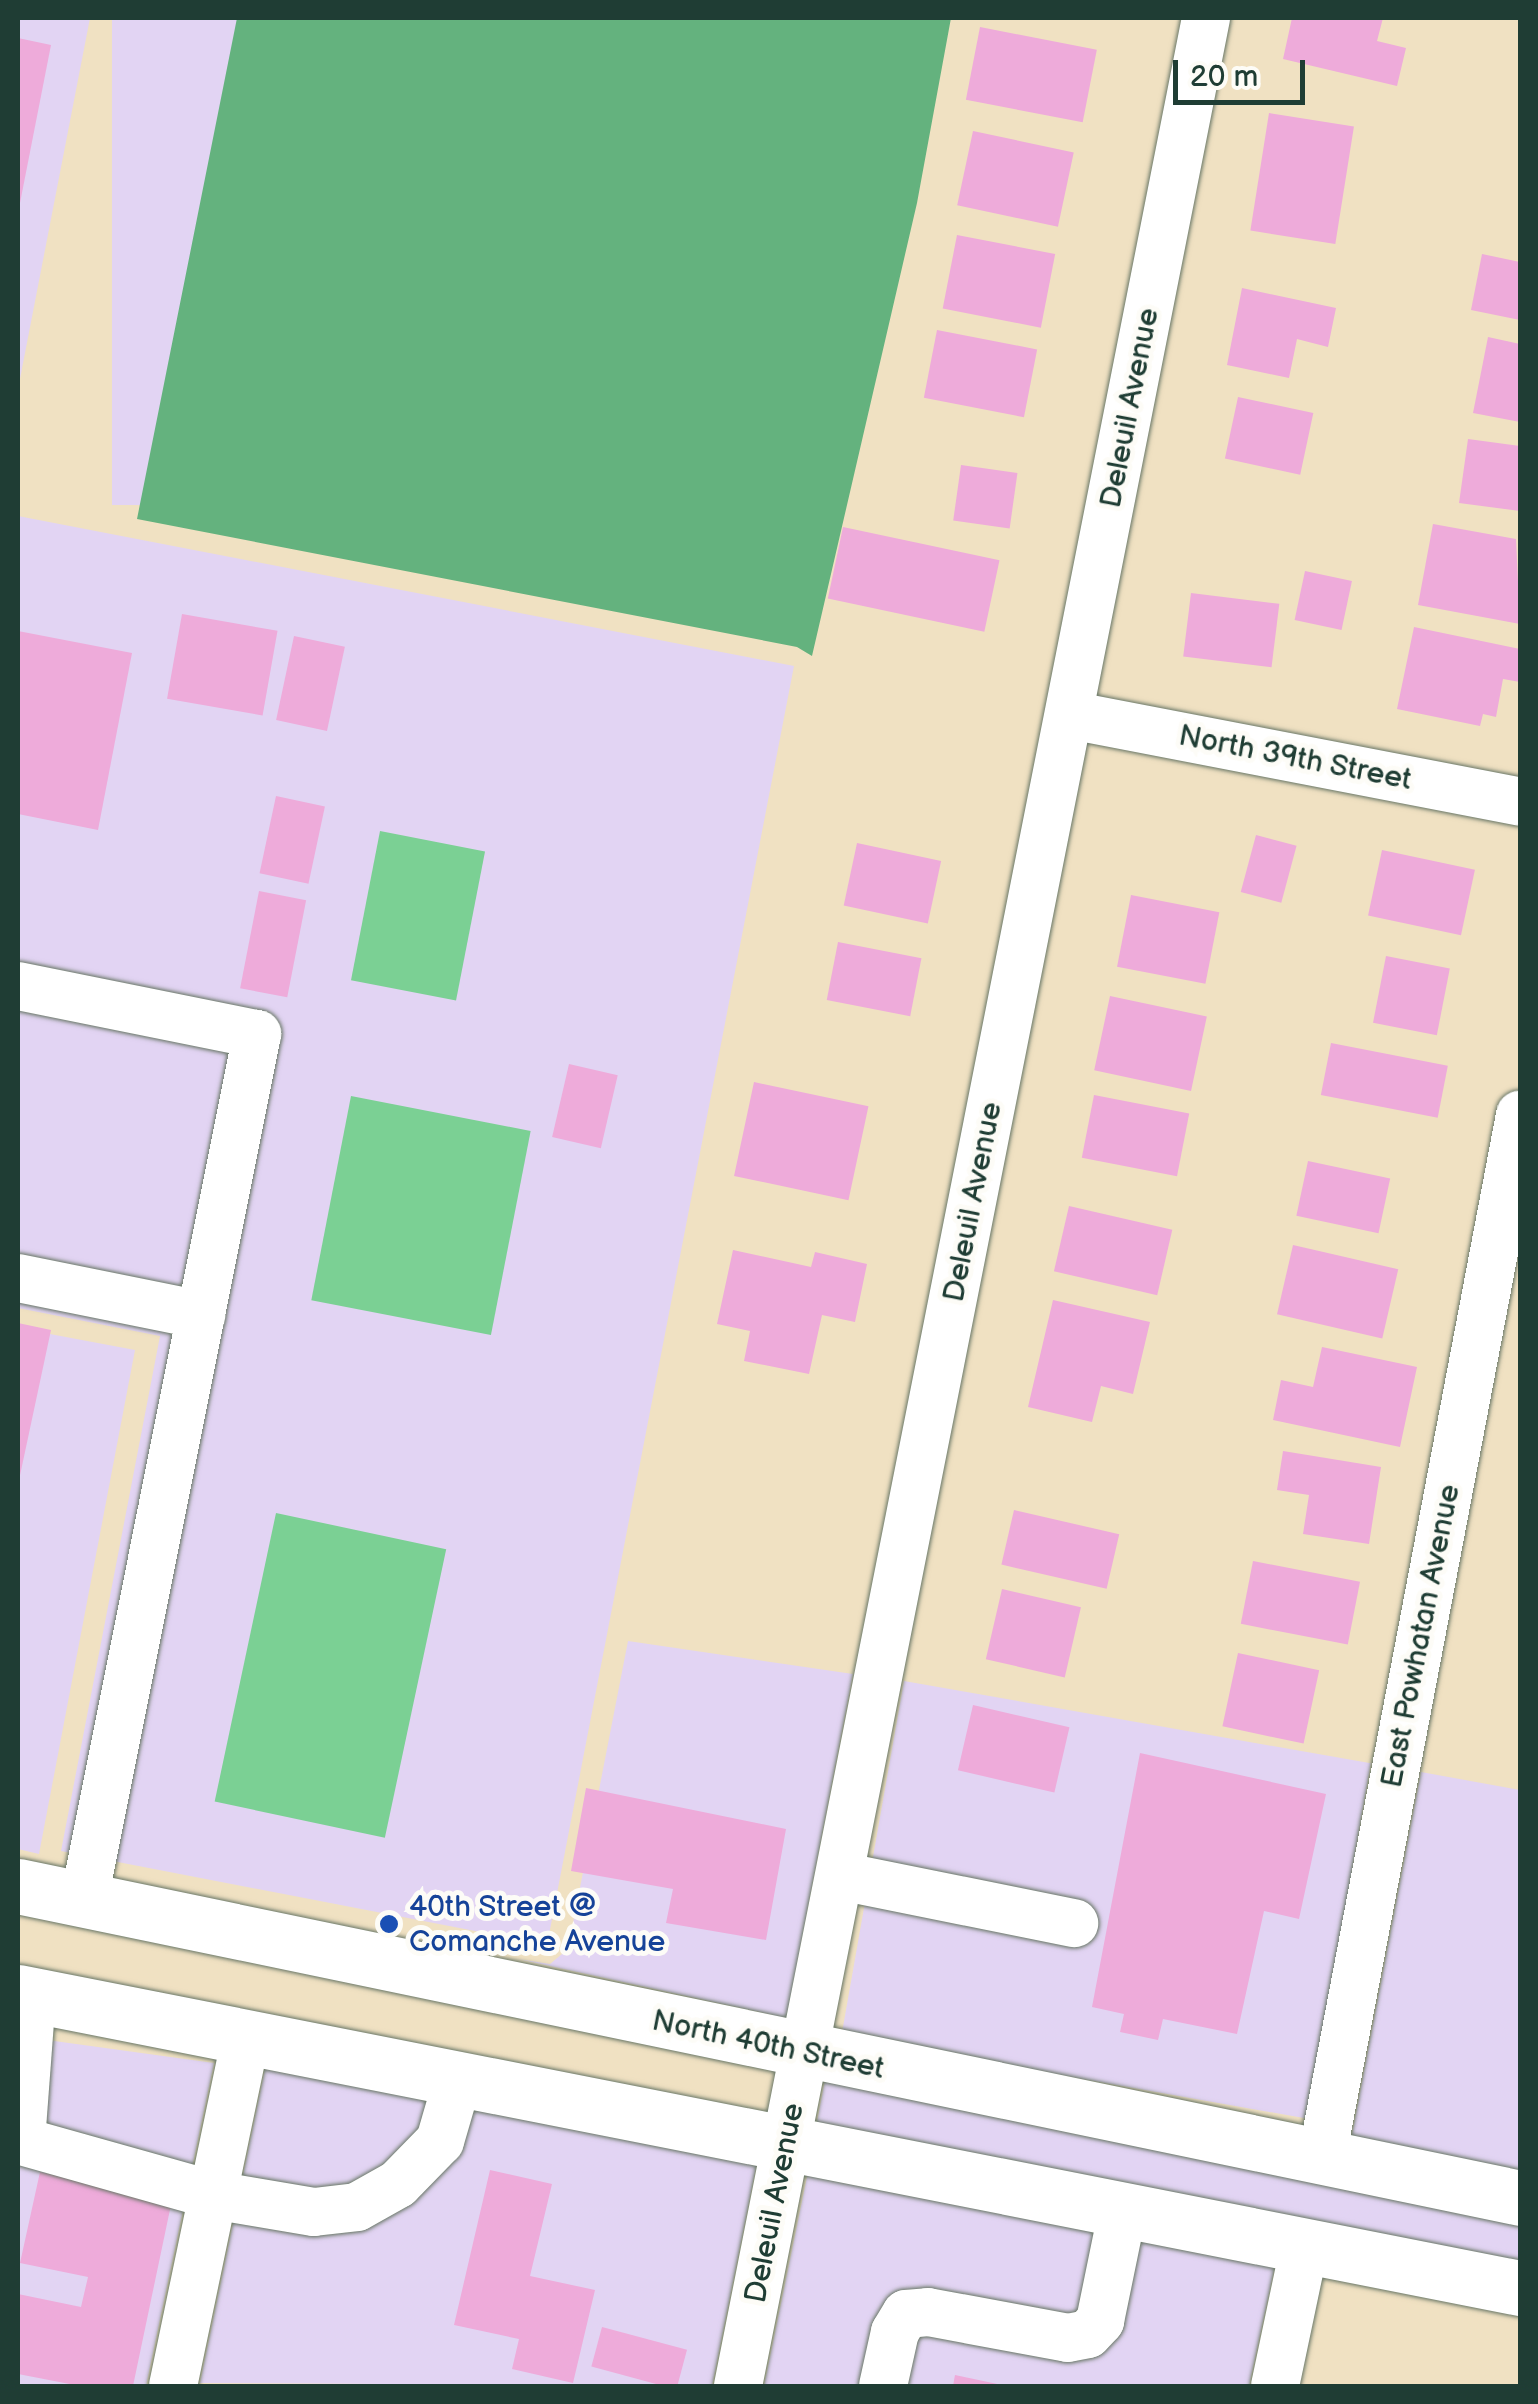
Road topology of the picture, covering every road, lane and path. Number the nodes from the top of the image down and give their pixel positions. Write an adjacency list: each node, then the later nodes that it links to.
1 (1206, 18): 2 (street, Deleuil Avenue)
2 (1070, 715): 3 (street, North 39th Street); 8 (street, Deleuil Avenue)
3 (1520, 802)
4 (18, 986): 7 (street)
5 (1520, 1115): 18 (street, East Powhatan Avenue)
6 (18, 1278): 7 (street)
7 (201, 1315): 10 (street)
8 (840, 1876): 11 (street); 14 (street, Deleuil Avenue)
9 (18, 1886): 10 (main road, North 40th Street)
10 (84, 1900): 14 (main road, North 40th Street)
11 (1074, 1923)
12 (25, 1994): 13 (main road); 17 (street)
13 (246, 2037): 15 (main road); 19 (street)
14 (805, 2053): 16 (street, Deleuil Avenue); 18 (main road, North 40th Street)
15 (458, 2079): 16 (main road); 19 (street)
16 (787, 2144): 21 (main road); 25 (street, Deleuil Avenue)
17 (19, 2150): 19 (street)
18 (1322, 2157): 20 (main road, North 40th Street)
19 (213, 2195): 24 (street)
20 (1520, 2198)
21 (1124, 2209): 22 (main road); 26 (street)
22 (1305, 2244): 23 (main road); 27 (street)
23 (1520, 2288)
24 (173, 2386)
25 (738, 2386)
26 (883, 2386)
27 (1275, 2386)

